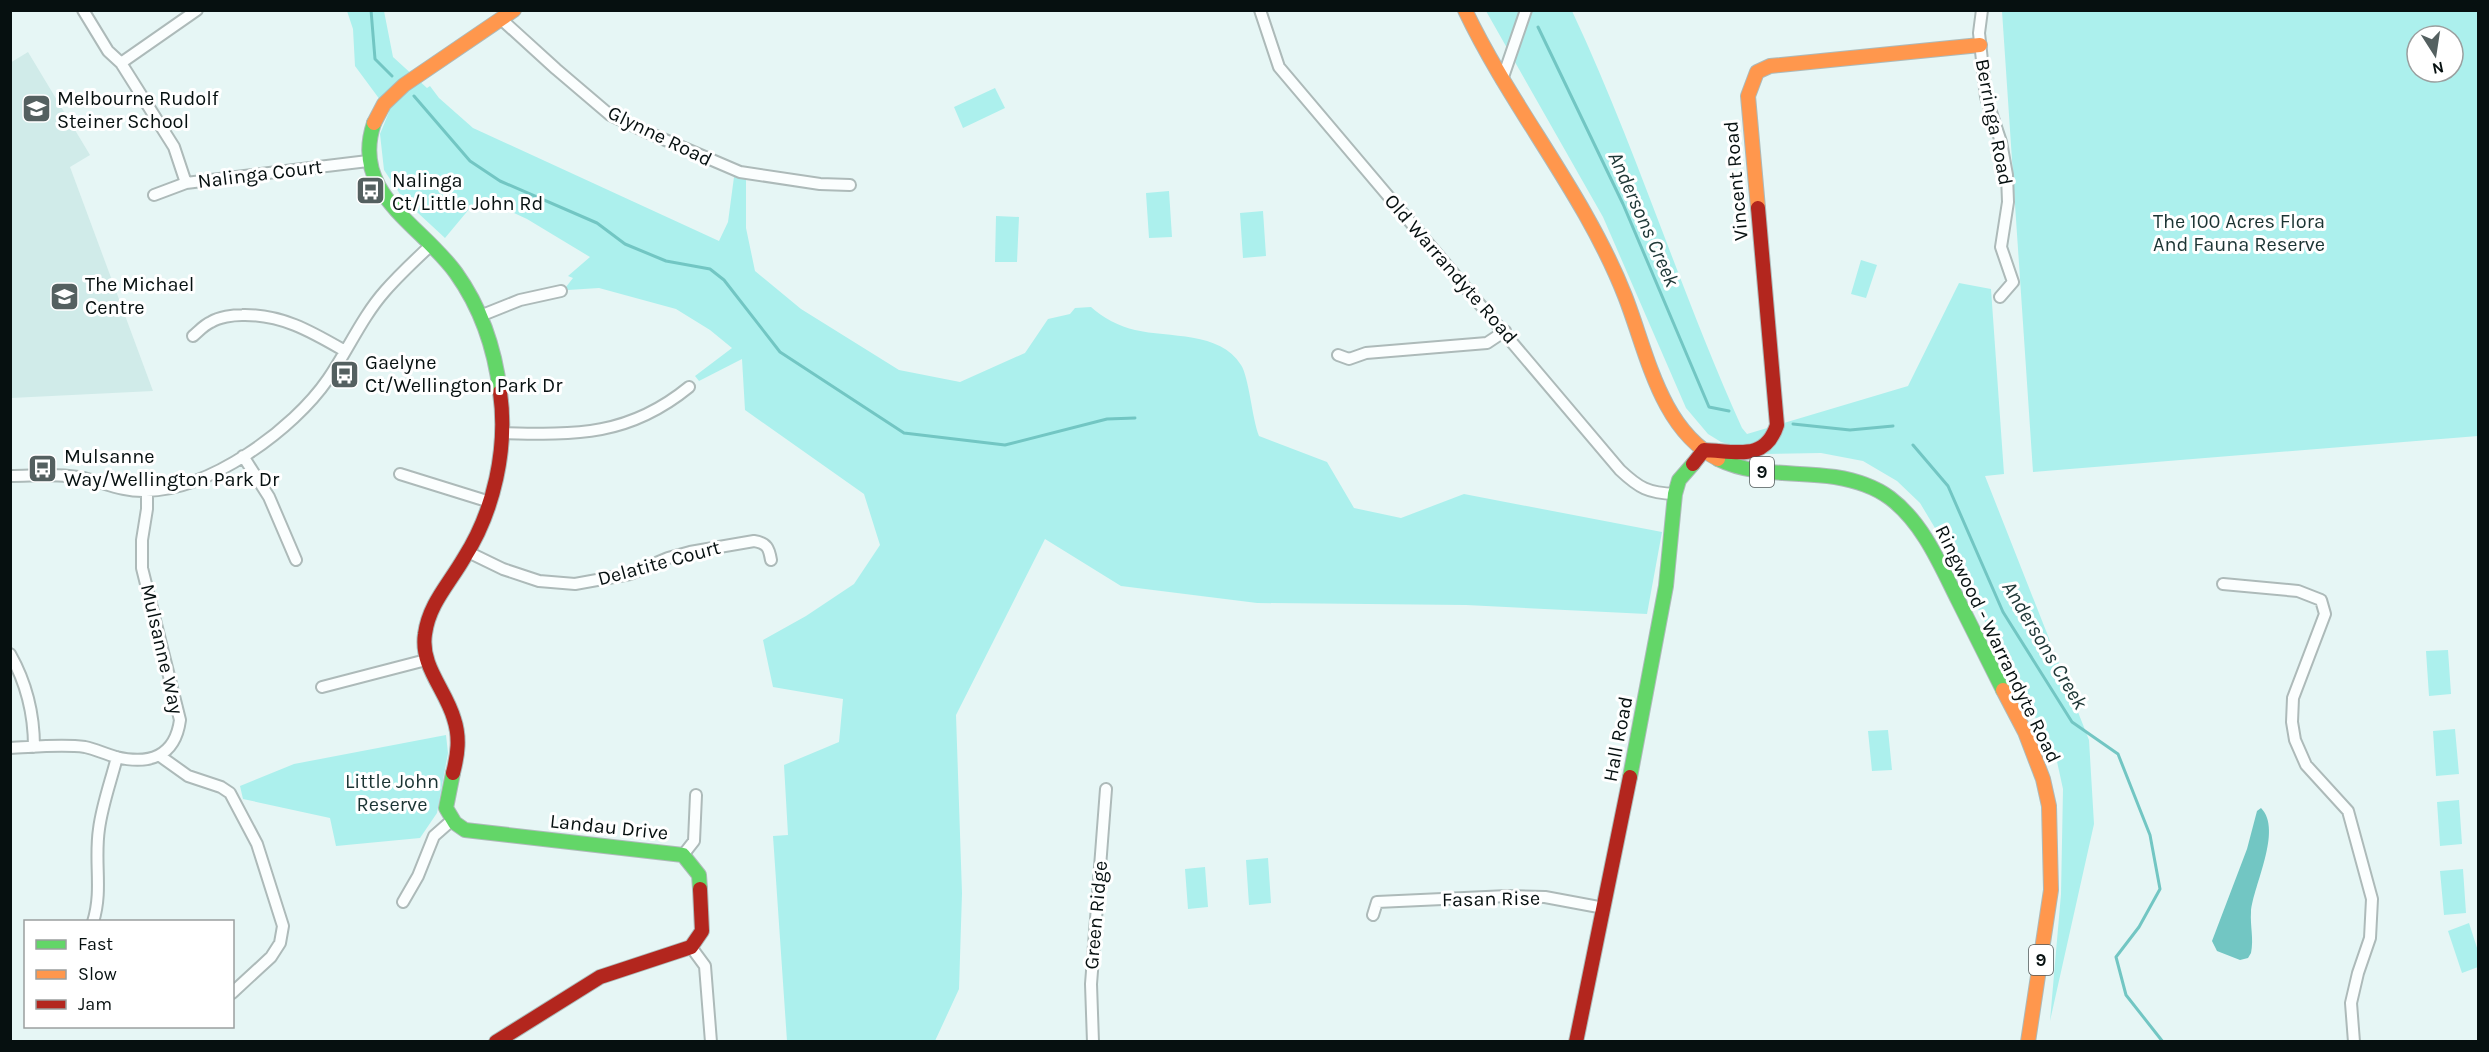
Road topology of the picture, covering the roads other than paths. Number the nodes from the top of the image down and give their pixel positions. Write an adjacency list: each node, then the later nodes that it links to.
1 (83, 10): 10 (street)
2 (197, 10): 10 (street)
3 (514, 10): 8 (street)
4 (1260, 10): 20 (street, Old Warrandyte Road)
5 (1465, 10): 11 (street, Ringwood - Warrandyte Road / 9)
6 (1526, 10): 11 (street)
7 (1982, 10): 9 (street, Berringa Road)
8 (501, 19): 12 (street); 14 (street, Glynne Road)
9 (1980, 45): 18 (street, Berringa Road); 26 (street, Vincent Road)
10 (121, 63): 13 (street)
11 (1502, 80): 26 (street, Ringwood - Warrandyte Road / 9)
12 (368, 161): 13 (street, Nalinga Court); 16 (street)
13 (186, 183): 15 (street, Nalinga Court)
14 (850, 185)
15 (154, 195)
16 (430, 246): 19 (street); 22 (street)
17 (561, 291): 19 (street)
18 (2000, 297)
19 (480, 316): 25 (street)
20 (1504, 331): 23 (street); 31 (street, Old Warrandyte Road)
21 (193, 336): 22 (street)
22 (345, 351): 27 (street)
23 (1346, 362)
24 (689, 387): 25 (street)
25 (503, 433): 32 (street)
26 (1704, 450): 31 (street, Hall Road); 54 (street, Ringwood - Warrandyte Road / 9)
27 (243, 456): 30 (street); 34 (street)
28 (400, 474): 32 (street)
29 (10, 476): 30 (street)
30 (147, 491): 42 (street, Mulsanne Way)
31 (1675, 494): 49 (street, Hall Road)
32 (490, 502): 33 (street)
33 (468, 552): 35 (street, Delatite Court); 38 (street)
34 (296, 560)
35 (771, 560)
36 (2223, 584): 59 (street)
37 (10, 654): 40 (street)
38 (426, 660): 39 (street); 46 (street)
39 (322, 687)
40 (34, 747): 41 (street); 43 (street)
41 (10, 748)
42 (160, 756): 43 (street); 53 (street)
43 (117, 757): 51 (street)
44 (1106, 789): 57 (street, Green Ridge)
45 (696, 795): 47 (street)
46 (451, 820): 47 (street, Landau Drive); 48 (street)
47 (682, 855): 52 (street, Landau Drive)
48 (403, 902)
49 (1604, 908): 50 (street, Fasan Rise); 58 (street, Hall Road)
50 (1373, 915)
51 (93, 920)
52 (691, 947): 55 (street); 56 (street)
53 (234, 991)
54 (2029, 1038)
55 (496, 1041)
56 (711, 1041)
57 (1093, 1041)
58 (1576, 1041)
59 (2354, 1041)

